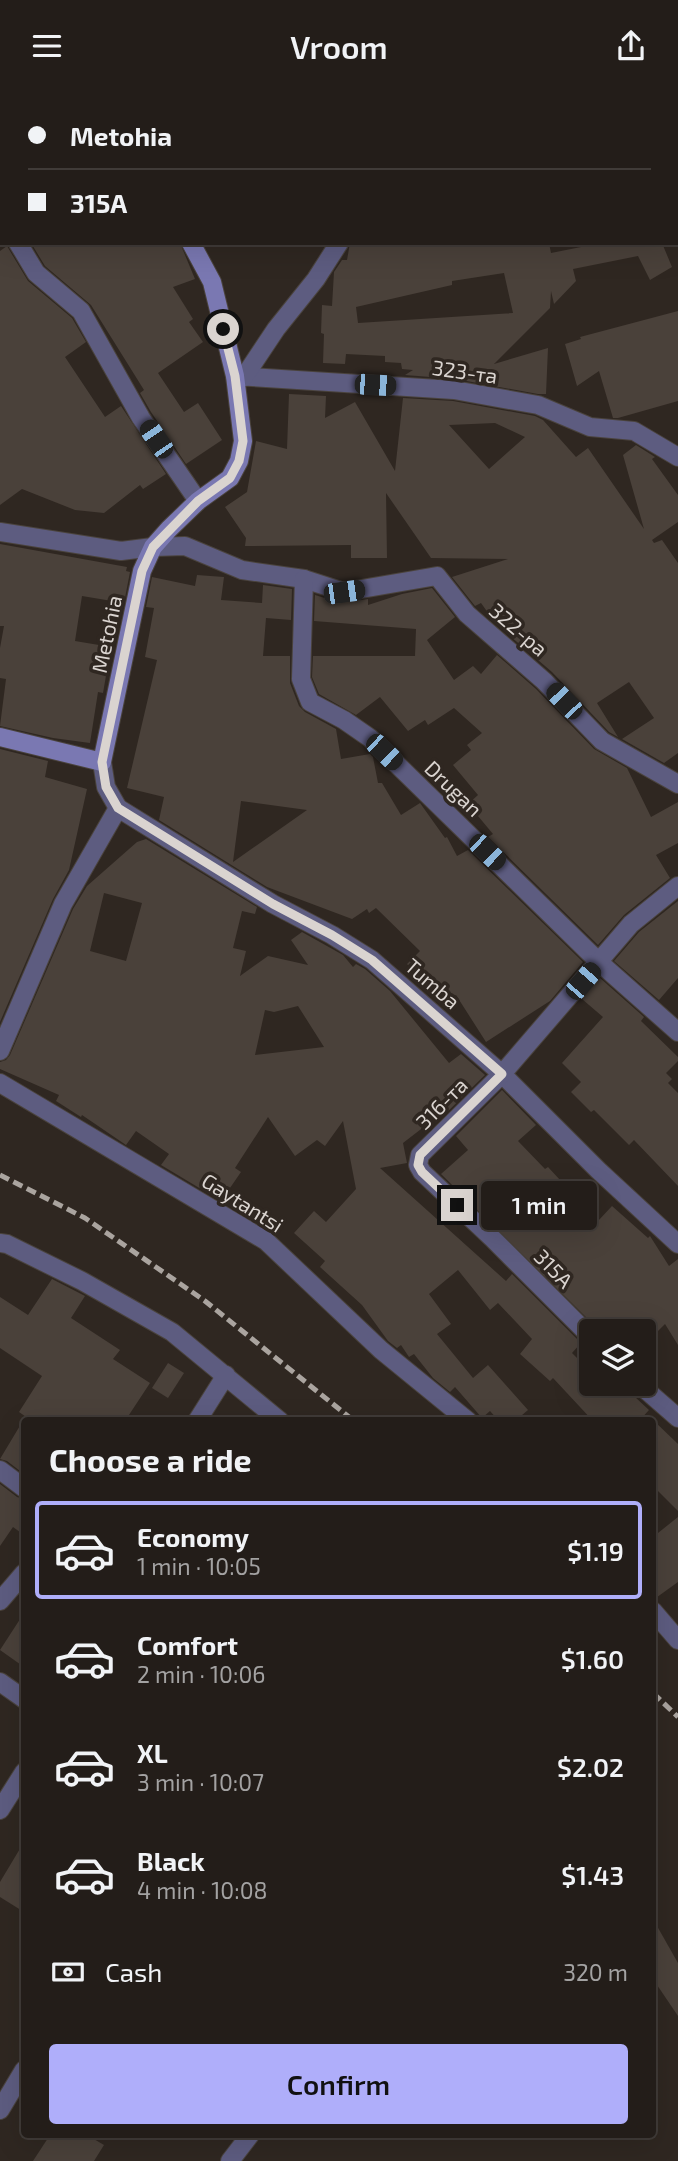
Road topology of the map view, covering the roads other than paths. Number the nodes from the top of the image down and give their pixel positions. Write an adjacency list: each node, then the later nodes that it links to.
1 (19, 245): 6 (street)
2 (192, 245): 4 (street, Metohia)
3 (338, 245): 4 (street)
4 (239, 376): 5 (street, 323-та); 6 (street, Metohia)
5 (678, 457)
6 (198, 501): 8 (street, Metohia)
7 (0, 532): 8 (street)
8 (153, 547): 9 (street); 11 (street, Metohia)
9 (304, 579): 12 (street, 322-ра); 15 (street, Drugan)
10 (0, 737): 11 (street)
11 (102, 762): 13 (street, Metohia)
12 (678, 784)
13 (118, 808): 17 (street); 18 (street, Tumba)
14 (678, 886): 15 (street, 316-та)
15 (600, 963): 16 (street, Drugan); 18 (street, 316-та)
16 (678, 1032)
17 (0, 1051)
18 (502, 1074): 20 (street, 316-та); 22 (street, Tumba)
19 (0, 1083): 28 (street, Gaytantsi)
20 (422, 1172): 23 (street, 315А)
21 (0, 1243): 24 (street)
22 (678, 1244)
23 (579, 1325)
24 (226, 1375): 26 (street); 27 (street)
25 (653, 1396): 29 (street)
26 (200, 1417)
27 (275, 1417)
28 (463, 1417)
29 (678, 1418)
30 (0, 1470): 31 (street)
31 (21, 1486)
32 (21, 1576): 33 (street)
33 (0, 1601)
34 (656, 1614): 35 (street)
35 (678, 1640)
36 (0, 1682): 37 (street)
37 (21, 1697)
38 (21, 1777): 39 (street)
39 (0, 1810)
40 (21, 2075): 41 (street)
41 (0, 2110)
42 (248, 2138): 43 (street)
43 (230, 2161)

